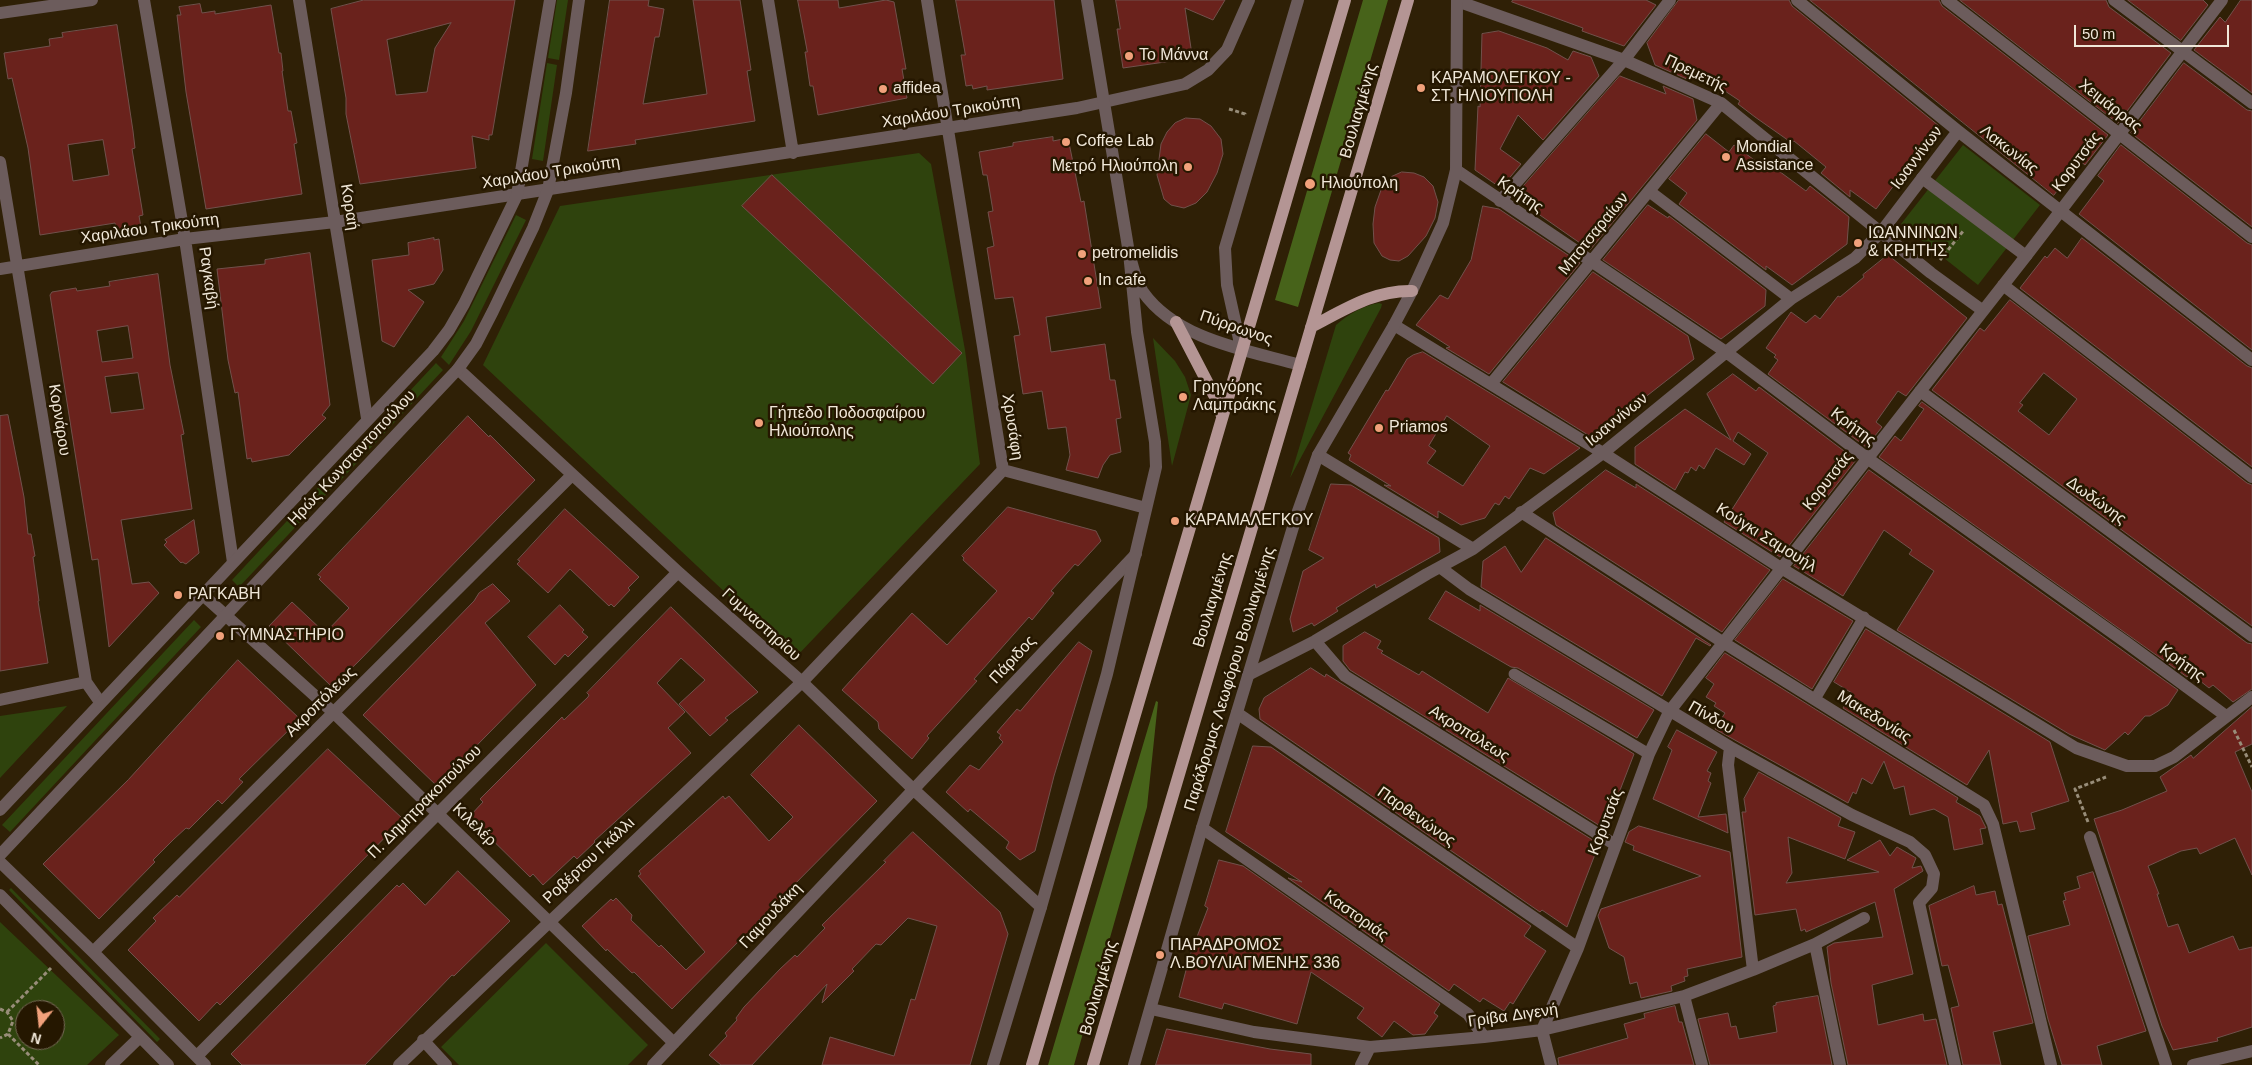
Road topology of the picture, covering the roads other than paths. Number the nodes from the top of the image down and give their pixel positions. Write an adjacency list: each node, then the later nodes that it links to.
1 (92, 0): 19 (street)
2 (144, 0): 40 (street, Ραγκαβή)
3 (300, 0): 37 (street, Κοραή)
4 (550, 0): 34 (street, Ηρώς Κωνσταντοπούλου)
5 (579, 0): 32 (street, Ηρώς Κωνσταντοπούλου)
6 (768, 0): 28 (street)
7 (927, 0): 25 (street, Χρυσάφη)
8 (1087, 0): 22 (street, Πύρρωνος)
9 (1248, 0): 22 (street, Χαριλάου Τρικούπη)
10 (1298, 0): 53 (street)
11 (1345, 0): 53 (main road)
12 (1408, 0): 52 (main road, Βουλιαγμένης)
13 (1457, 0): 21 (street, Πρεμετής); 30 (street, Παράδρομος Λεωφόρου Βουλιαγμένης)
14 (1670, 0): 21 (street)
15 (1797, 0): 26 (street, Λακωνίας)
16 (1948, 0): 27 (street, Χειμάρρας)
17 (2114, 0): 20 (street)
18 (2222, 0): 20 (street, Κορυτσάς)
19 (0, 13)
20 (2182, 51): 24 (street); 27 (street, Κορυτσάς)
21 (1624, 60): 23 (street, Πρεμετής); 35 (street)
22 (1105, 102): 25 (street, Χαριλάου Τρικούπη); 41 (street, Πύρρωνος)
23 (1721, 103): 33 (street, Μποτσαραίων); 38 (street, Πρεμετής)
24 (2252, 103)
25 (947, 130): 28 (street, Χαριλάου Τρικούπη); 65 (street, Χρυσάφη)
26 (1958, 130): 31 (street, Ιωαννίνων); 36 (street, Λακωνίας)
27 (2119, 133): 36 (street, Κορυτσάς); 39 (street, Χειμάρρας)
28 (792, 153): 32 (street, Χαριλάου Τρικούπη)
29 (0, 162): 44 (street, Κορνάρου)
30 (1456, 170): 35 (street, Κρήτης); 47 (street, Παράδρομος Λεωφόρου Βουλιαγμένης)
31 (1922, 178): 38 (street, Ιωαννίνων); 42 (street)
32 (548, 190): 34 (street, Χαριλάου Τρικούπη); 57 (street, Ηρώς Κωνσταντοπούλου)
33 (1650, 191): 43 (street, Μποτσαραίων); 48 (street)
34 (517, 194): 37 (street, Χαριλάου Τρικούπη); 61 (street, Ηρώς Κωνσταντοπούλου)
35 (1500, 202): 43 (street, Κρήτης)
36 (2060, 211): 42 (street, Κορυτσάς); 55 (street, Λακωνίας)
37 (335, 222): 40 (street, Χαριλάου Τρικούπη); 61 (street, Κοραή)
38 (1882, 232): 48 (street, Ιωαννίνων); 49 (street, Πρεμετής)
39 (2252, 237)
40 (186, 239): 44 (street, Χαριλάου Τρικούπη); 72 (street, Ραγκαβή)
41 (1129, 253): 50 (street, Πύρρωνος); 68 (street)
42 (2026, 256): 46 (street, Κορυτσάς)
43 (1592, 261): 54 (street, Κρήτης); 58 (street, Μποτσαραίων)
44 (17, 266): 45 (street, Χαριλάου Τρικούπη); 84 (street, Κορνάρου)
45 (0, 268)
46 (2003, 285): 49 (street, Κορυτσάς); 67 (street)
47 (1412, 291): 51 (street, Παράδρομος Λεωφόρου Βουλιαγμένης); 52 (main road)
48 (1791, 299): 54 (street, Ιωαννίνων)
49 (1982, 310): 59 (street, Κορυτσάς)
50 (1176, 322): 53 (street, Πύρρωνος); 60 (main road)
51 (1394, 325): 58 (street, Κούγκι Σαμουήλ); 63 (street, Παράδρομος Λεωφόρου Βουλιαγμένης)
52 (1311, 327): 56 (main road, Βουλιαγμένης)
53 (1241, 348): 56 (street, Πύρρωνος); 60 (main road)
54 (1726, 352): 62 (street, Ιωαννίνων); 64 (street, Κρήτης)
55 (2252, 360)
56 (1300, 365): 129 (main road, Βουλιαγμένης)
57 (458, 369): 66 (street, Γυμναστηρίου); 77 (street, Ηρώς Κωνσταντοπούλου)
58 (1491, 384): 62 (street, Κούγκι Σαμουήλ)
59 (1920, 391): 64 (street, Κορυτσάς); 79 (street, Δωδώνης)
60 (1222, 416): 128 (main road)
61 (367, 418): 72 (street, Ηρώς Κωνσταντοπούλου)
62 (1603, 453): 69 (street, Ιωαννίνων); 74 (street, Κούγκι Σαμουήλ)
63 (1318, 455): 70 (street); 83 (street, Παράδρομος Λεωφόρου Βουλιαγμένης)
64 (1866, 458): 74 (street, Κορυτσάς); 93 (street, Κρήτης)
65 (1003, 470): 68 (street); 85 (street, Χρυσάφη)
66 (572, 475): 75 (street, Γυμναστηρίου); 91 (street, Ακροπόλεως)
67 (2252, 476)
68 (1146, 508): 71 (street)
69 (1520, 512): 70 (street, Ιωαννίνων); 81 (street, Μακεδονίας)
70 (1473, 549): 73 (street, Ιωαννίνων)
71 (1136, 554): 96 (street, Πάριδος); 105 (street)
72 (233, 562): 76 (street, Ηρώς Κωνσταντοπούλου)
73 (1441, 568): 80 (street, Ιωαννίνων); 90 (street, Πίνδου)
74 (1781, 568): 78 (street, Κούγκι Σαμουήλ); 81 (street, Κορυτσάς)
75 (678, 572): 85 (street, Γυμναστηρίου); 98 (street, Π. Δημητρακοπούλου)
76 (203, 595): 77 (street, Κιλελέρ); 89 (street, Ηρώς Κωνσταντοπούλου)
77 (226, 616): 91 (street, Κιλελέρ); 102 (street, Ηρώς Κωνσταντοπούλου)
78 (1864, 616): 87 (lane); 93 (street, Κούγκι Σαμουήλ)
79 (2252, 636)
80 (1315, 641): 83 (street, Ιωαννίνων); 101 (street, Ακροπόλεως)
81 (1724, 643): 87 (street, Μακεδονίας); 90 (street, Κορυτσάς)
82 (1514, 674): 95 (lane)
83 (1248, 676): 92 (street, Παράδρομος Λεωφόρου Βουλιαγμένης)
84 (86, 682): 88 (street); 89 (street)
85 (802, 682): 96 (street, Γυμναστηρίου); 107 (street, Ροβέρτου Γκάλλι)
86 (2252, 697): 93 (street)
87 (1815, 699): 136 (street, Μακεδονίας)
88 (0, 700)
89 (100, 702): 97 (street, Ηρώς Κωνσταντοπούλου)
90 (1670, 712): 94 (street, Πίνδου); 95 (street, Κορυτσάς)
91 (334, 713): 98 (street, Κιλελέρ); 110 (street, Ακροπόλεως)
92 (1237, 713): 99 (street, Παράδρομος Λεωφόρου Βουλιαγμένης); 109 (street, Παρθενώνος)
93 (2226, 716)
94 (1730, 747): 111 (street); 135 (street, Πίνδου)
95 (1649, 754): 101 (street, Κορυτσάς)
96 (913, 790): 105 (street, Γυμναστηρίου); 118 (street, Γιαμουδάκη)
97 (0, 810)
98 (438, 812): 107 (street, Κιλελέρ); 121 (street, Π. Δημητρακοπούλου)
99 (1202, 828): 113 (street, Παράδρομος Λεωφόρου Βουλιαγμένης); 116 (street, Καστοριάς)
100 (2090, 837): 137 (street)
101 (1614, 844): 109 (street, Κορυτσάς)
102 (0, 855)
103 (0, 862): 110 (street)
104 (0, 895): 115 (street)
105 (1041, 907): 127 (street)
106 (1864, 918): 108 (street, Γρίβα Διγενή)
107 (549, 920): 117 (street, Ροβέρτου Γκάλλι); 118 (street, Κιλελέρ)
108 (1815, 944): 111 (street, Γρίβα Διγενή); 134 (street)
109 (1578, 948): 114 (street, Κορυτσάς)
110 (93, 952): 121 (street)
111 (1753, 970): 112 (street, Γρίβα Διγενή)
112 (1684, 996): 114 (street, Γρίβα Διγενή); 133 (street)
113 (1151, 1009): 119 (street, Γρίβα Διγενή); 130 (street, Παράδρομος Λεωφόρου Βουλιαγμένης)
114 (1542, 1030): 116 (street, Γρίβα Διγενή); 132 (street)
115 (140, 1037): 122 (street); 123 (street)
116 (1484, 1037): 119 (street, Γρίβα Διγενή)
117 (423, 1040): 124 (street, Ροβέρτου Γκάλλι); 125 (street)
118 (674, 1043): 126 (street, Γιαμουδάκη)
119 (1370, 1047): 131 (street)
120 (2252, 1051): 138 (street)
121 (201, 1061)
122 (110, 1065)
123 (168, 1065)
124 (399, 1065)
125 (446, 1065)
126 (653, 1065)
127 (993, 1065)
128 (1032, 1065)
129 (1093, 1065)
130 (1134, 1065)
131 (1361, 1065)
132 (1551, 1065)
133 (1702, 1065)
134 (1840, 1065)
135 (1955, 1065)
136 (2051, 1065)
137 (2166, 1065)
138 (2193, 1065)

